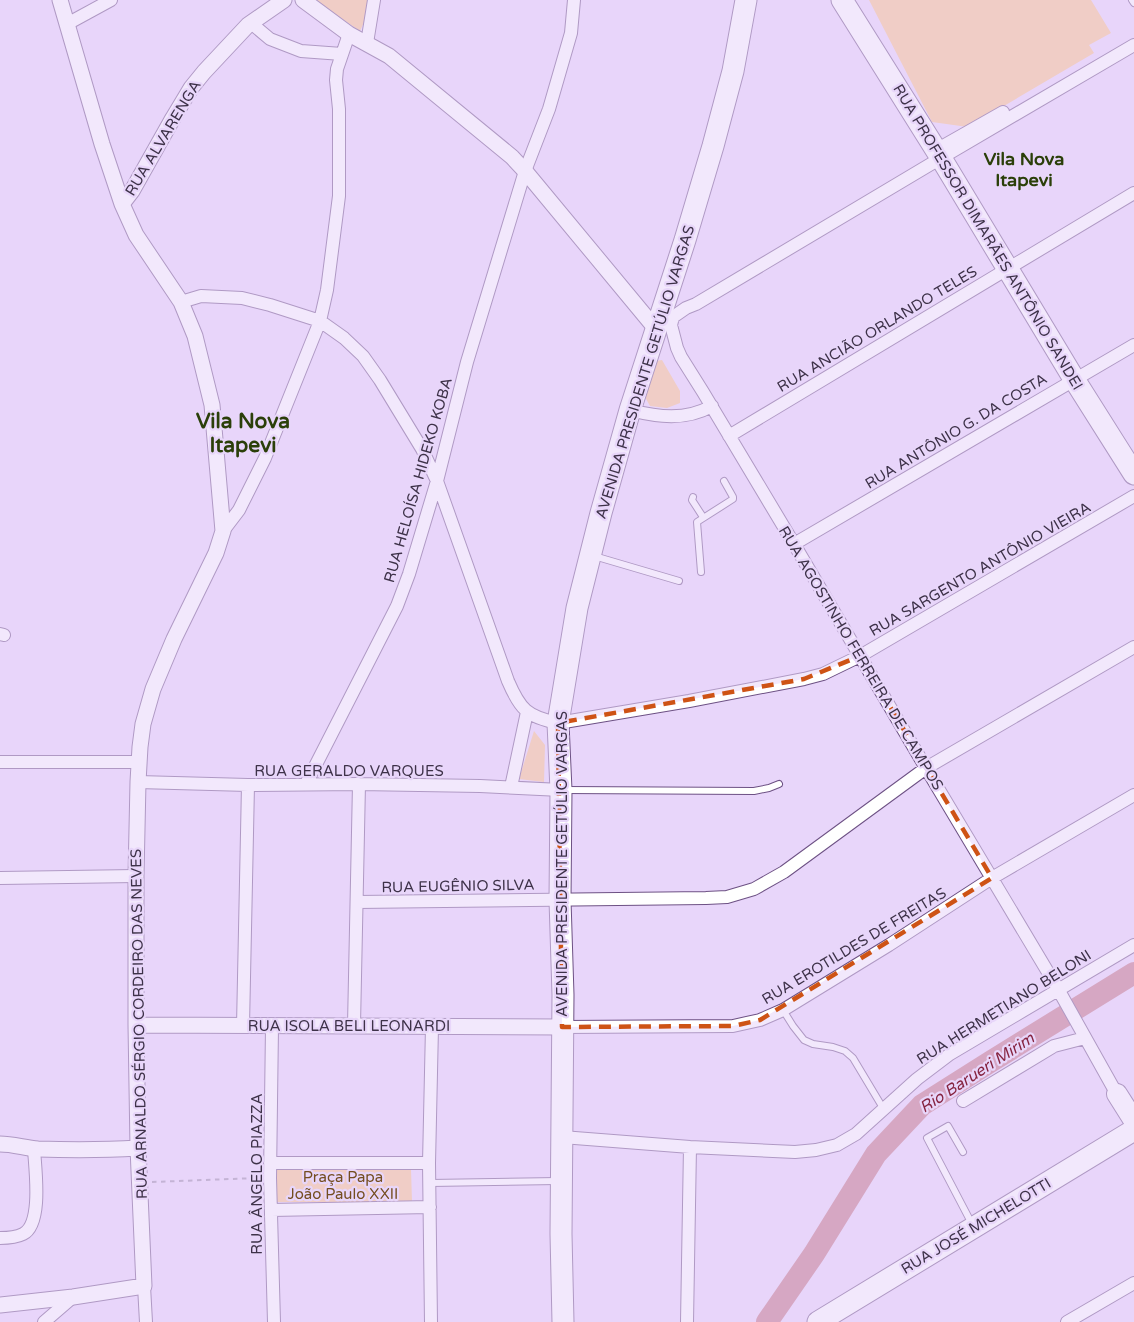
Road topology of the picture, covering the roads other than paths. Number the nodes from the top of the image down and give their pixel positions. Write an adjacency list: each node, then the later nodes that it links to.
1 (60, 0): 10 (street)
2 (111, 0): 10 (street)
3 (284, 0): 9 (street, RUA ALVARENGA)
4 (303, 0): 11 (street)
5 (374, 0): 13 (street)
6 (574, 0): 17 (street, RUA HELOÍSA HIDEKO KOBA)
7 (842, 0): 16 (highway, RUA PROFESSOR DIMARÃES ANTÔNIO SANDEI)
8 (747, 1): 23 (highway, AVENIDA PRESIDENTE GETÚLIO VARGAS)
9 (251, 23): 15 (street); 19 (street, RUA ALVARENGA)
10 (67, 24): 19 (street)
11 (349, 34): 13 (street); 15 (street)
12 (1134, 37): 16 (street)
13 (367, 43): 17 (street)
14 (1134, 45): 16 (street)
15 (342, 54): 22 (street)
16 (938, 154): 20 (highway, RUA PROFESSOR DIMARÃES ANTÔNIO SANDEI); 23 (street)
17 (525, 171): 23 (street); 30 (street, RUA HELOÍSA HIDEKO KOBA)
18 (1134, 193): 20 (street, RUA ANCIÃO ORLANDO TELES)
19 (122, 204): 21 (street)
20 (1008, 268): 25 (highway, RUA PROFESSOR DIMARÃES ANTÔNIO SANDEI); 28 (street, RUA ANCIÃO ORLANDO TELES)
21 (181, 302): 22 (street); 35 (street)
22 (320, 321): 30 (street); 35 (street)
23 (664, 327): 26 (street, RUA AGOSTINHO FERREIRA DE CAMPOS); 27 (highway, AVENIDA PRESIDENTE GETÚLIO VARGAS)
24 (1134, 345): 25 (street, RUA ANTÔNIO G. DA COSTA)
25 (1074, 379): 29 (highway, RUA PROFESSOR DIMARÃES ANTÔNIO SANDEI); 36 (street, RUA ANTÔNIO G. DA COSTA)
26 (711, 406): 27 (street); 28 (street, RUA AGOSTINHO FERREIRA DE CAMPOS)
27 (630, 410): 37 (highway, AVENIDA PRESIDENTE GETÚLIO VARGAS)
28 (729, 436): 36 (street, RUA AGOSTINHO FERREIRA DE CAMPOS)
29 (1134, 474)
30 (437, 481): 42 (street); 48 (street, RUA HELOÍSA HIDEKO KOBA)
31 (724, 481): 34 (lane)
32 (1134, 496): 41 (street, RUA SARGENTO ANTÔNIO VIEIRA)
33 (693, 497): 34 (lane)
34 (702, 517): 38 (lane)
35 (223, 531): 45 (street, RUA ARNALDO SÉRGIO CORDEIRO DAS NEVES)
36 (794, 544): 41 (street, RUA AGOSTINHO FERREIRA DE CAMPOS)
37 (591, 555): 39 (lane); 43 (highway, AVENIDA PRESIDENTE GETÚLIO VARGAS)
38 (701, 572)
39 (680, 581)
40 (1134, 647): 46 (street, RUA EUGÊNIO SILVA)
41 (860, 656): 43 (street, RUA SARGENTO ANTÔNIO VIEIRA); 46 (street, RUA AGOSTINHO FERREIRA DE CAMPOS)
42 (527, 712): 43 (street); 52 (street)
43 (558, 723): 53 (highway, AVENIDA PRESIDENTE GETÚLIO VARGAS)
44 (0, 762): 45 (street)
45 (140, 762): 47 (street, RUA ARNALDO SÉRGIO CORDEIRO DAS NEVES)
46 (926, 768): 57 (street, RUA AGOSTINHO FERREIRA DE CAMPOS); 58 (street, RUA EUGÊNIO SILVA)
47 (138, 782): 51 (street, RUA GERALDO VARQUES); 55 (street, RUA ARNALDO SÉRGIO CORDEIRO DAS NEVES)
48 (306, 784): 49 (street, RUA GERALDO VARQUES); 51 (street, RUA GERALDO VARQUES)
49 (359, 784): 52 (street, RUA GERALDO VARQUES); 59 (street)
50 (779, 784): 53 (lane)
51 (248, 785): 65 (street)
52 (512, 788): 53 (street, RUA GERALDO VARQUES)
53 (561, 790): 58 (highway, AVENIDA PRESIDENTE GETÚLIO VARGAS)
54 (1134, 795): 57 (street, RUA EROTILDES DE FREITAS)
55 (136, 876): 56 (street); 63 (street, RUA ARNALDO SÉRGIO CORDEIRO DAS NEVES)
56 (0, 878)
57 (992, 878): 61 (street, RUA AGOSTINHO FERREIRA DE CAMPOS); 62 (street, RUA EROTILDES DE FREITAS)
58 (560, 900): 59 (street, RUA EUGÊNIO SILVA); 68 (highway, AVENIDA PRESIDENTE GETÚLIO VARGAS)
59 (357, 902): 64 (street)
60 (1134, 945): 61 (street, RUA HERMETIANO BELONI)
61 (1061, 995): 69 (street, RUA AGOSTINHO FERREIRA DE CAMPOS); 72 (street, RUA HERMETIANO BELONI)
62 (783, 1010): 68 (street, RUA EROTILDES DE FREITAS); 72 (lane)
63 (136, 1025): 65 (street, RUA ISOLA BELI LEONARDI); 78 (street, RUA ARNALDO SÉRGIO CORDEIRO DAS NEVES)
64 (354, 1025): 66 (street, RUA ISOLA BELI LEONARDI); 67 (street, RUA ISOLA BELI LEONARDI)
65 (243, 1026): 66 (street, RUA ISOLA BELI LEONARDI)
66 (272, 1026): 81 (street, RUA ÂNGELO PIAZZA)
67 (432, 1027): 68 (street, RUA ISOLA BELI LEONARDI); 82 (street)
68 (562, 1027): 75 (highway, AVENIDA PRESIDENTE GETÚLIO VARGAS)
69 (1085, 1038): 70 (street, RUA AGOSTINHO FERREIRA DE CAMPOS); 71 (street)
70 (1119, 1097): 73 (main road)
71 (963, 1101)
72 (883, 1108): 77 (street, RUA HERMETIANO BELONI)
73 (1134, 1123)
74 (1134, 1130): 87 (highway, RUA JOSÉ MICHELOTTI)
75 (562, 1137): 77 (street); 83 (highway, AVENIDA PRESIDENTE GETÚLIO VARGAS)
76 (0, 1144): 79 (street)
77 (690, 1147): 98 (street)
78 (138, 1148): 79 (street); 90 (street, RUA ARNALDO SÉRGIO CORDEIRO DAS NEVES)
79 (34, 1149): 88 (street)
80 (963, 1152): 87 (lane)
81 (270, 1162): 82 (street); 86 (street, RUA ÂNGELO PIAZZA)
82 (429, 1163): 84 (street)
83 (561, 1181): 84 (lane); 97 (highway, AVENIDA PRESIDENTE GETÚLIO VARGAS)
84 (430, 1183): 85 (street)
85 (430, 1207): 86 (street); 96 (street)
86 (271, 1210): 95 (street, RUA ÂNGELO PIAZZA)
87 (973, 1227): 99 (highway, RUA JOSÉ MICHELOTTI)
88 (0, 1238)
89 (1134, 1283): 100 (street)
90 (144, 1286): 91 (street); 94 (street)
91 (73, 1297): 92 (street); 93 (street)
92 (0, 1305)
93 (44, 1322)
94 (146, 1322)
95 (274, 1322)
96 (431, 1322)
97 (563, 1322)
98 (687, 1322)
99 (818, 1322)
100 (1067, 1322)

